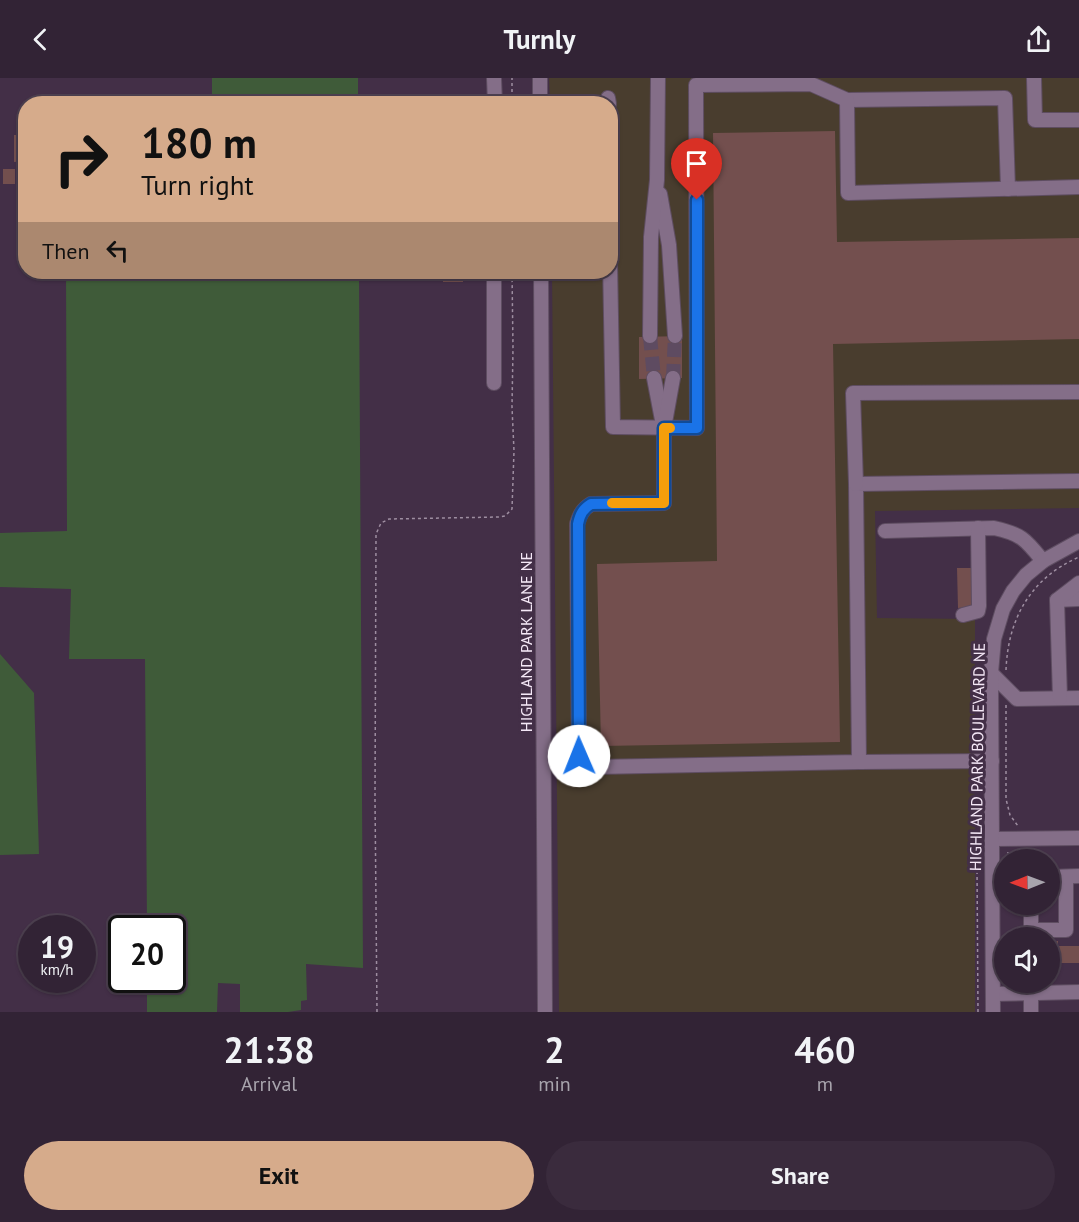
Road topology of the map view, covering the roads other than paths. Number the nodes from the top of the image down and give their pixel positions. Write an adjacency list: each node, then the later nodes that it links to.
1 (494, 78): 5 (street)
2 (540, 78): 6 (street)
3 (658, 78): 9 (street)
4 (1034, 78): 8 (street)
5 (495, 96)
6 (540, 96)
7 (847, 100): 11 (street); 11 (street); 21 (street)
8 (1079, 120)
9 (657, 180): 15 (street); 16 (street)
10 (1079, 187): 11 (street)
11 (1008, 189)
12 (494, 279): 19 (street)
13 (541, 279): 45 (street, HIGHLAND PARK LANE NE)
14 (610, 279): 21 (street)
15 (650, 336)
16 (675, 336)
17 (654, 378): 21 (street)
18 (673, 378): 21 (street)
19 (494, 383)
20 (1079, 392): 23 (street)
21 (664, 428): 36 (street)
22 (1079, 481): 23 (street)
23 (856, 484): 36 (street)
24 (978, 528): 25 (street); 27 (street); 31 (street)
25 (885, 531)
26 (1079, 541): 27 (street, HIGHLAND PARK BOULEVARD NE)
27 (1043, 561): 32 (street, HIGHLAND PARK BOULEVARD NE)
28 (1079, 583): 30 (street)
29 (1079, 599): 30 (street)
30 (1057, 600): 33 (street)
31 (963, 615)
32 (991, 673): 33 (street); 35 (street, HIGHLAND PARK BOULEVARD NE)
33 (1060, 698): 34 (street)
34 (1079, 698)
35 (992, 761): 36 (street); 38 (street, HIGHLAND PARK BOULEVARD NE)
36 (859, 762)
37 (1079, 838): 38 (street)
38 (992, 839): 43 (street, HIGHLAND PARK BOULEVARD NE)
39 (1072, 876): 40 (street)
40 (1060, 931)
41 (1060, 990): 42 (street)
42 (1079, 992)
43 (993, 993): 46 (street, HIGHLAND PARK BOULEVARD NE)
44 (1031, 993): 47 (street)
45 (545, 1012)
46 (993, 1012)
47 (1031, 1012)

